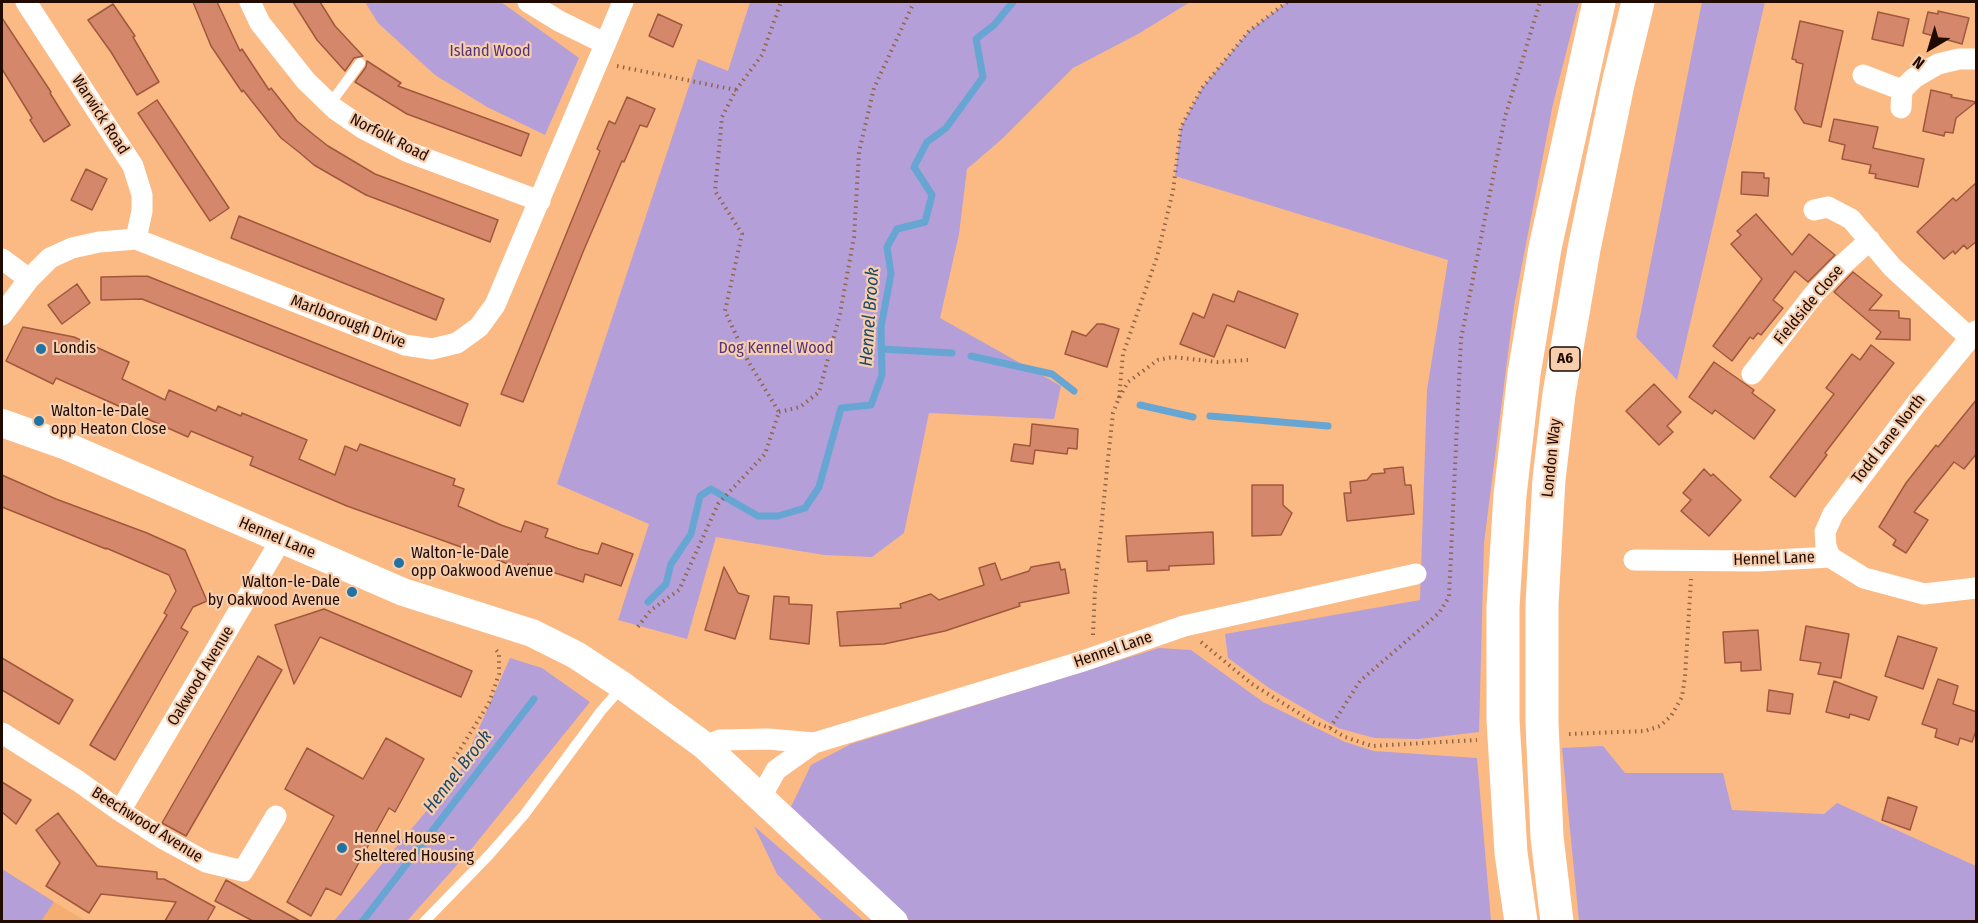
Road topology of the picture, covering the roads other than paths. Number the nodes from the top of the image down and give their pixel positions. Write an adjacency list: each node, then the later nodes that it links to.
1 (26, 2): 14 (street, Warwick Road)
2 (249, 2): 11 (street, Norfolk Road)
3 (528, 2): 7 (street)
4 (623, 2): 7 (street, Marlborough Drive)
5 (1599, 2): 36 (highway, A6)
6 (1638, 2): 37 (highway, London Way / A6)
7 (604, 43): 12 (street, Marlborough Drive)
8 (1977, 59): 10 (street)
9 (360, 63): 11 (lane)
10 (1863, 75)
11 (330, 104): 12 (street, Norfolk Road)
12 (540, 201): 14 (street, Marlborough Drive)
13 (1814, 210): 15 (street)
14 (136, 239): 17 (street, Marlborough Drive)
15 (1870, 240): 19 (street); 20 (street, Fieldside Close)
16 (2, 259): 17 (street)
17 (29, 279): 18 (street, Marlborough Drive)
18 (2, 315)
19 (1973, 335): 23 (street, Todd Lane North)
20 (1752, 374)
21 (2, 423): 22 (main road, Hennel Lane)
22 (281, 540): 27 (main road, Hennel Lane); 32 (street, Oakwood Avenue)
23 (1830, 557): 24 (street, Hennel Lane); 26 (street, Hennel Lane)
24 (1634, 560)
25 (1416, 574): 29 (street, Hennel Lane)
26 (1977, 588)
27 (623, 686): 30 (main road, Hennel Lane); 34 (lane)
28 (2, 733): 32 (street, Beechwood Avenue)
29 (814, 743): 30 (street, Hennel Lane); 31 (street, Hennel Lane)
30 (705, 746): 31 (main road, Hennel Lane)
31 (761, 797): 35 (main road, Hennel Lane)
32 (120, 811): 33 (street, Beechwood Avenue)
33 (276, 816)
34 (424, 921)
35 (894, 921)
36 (1521, 921)
37 (1557, 921)

